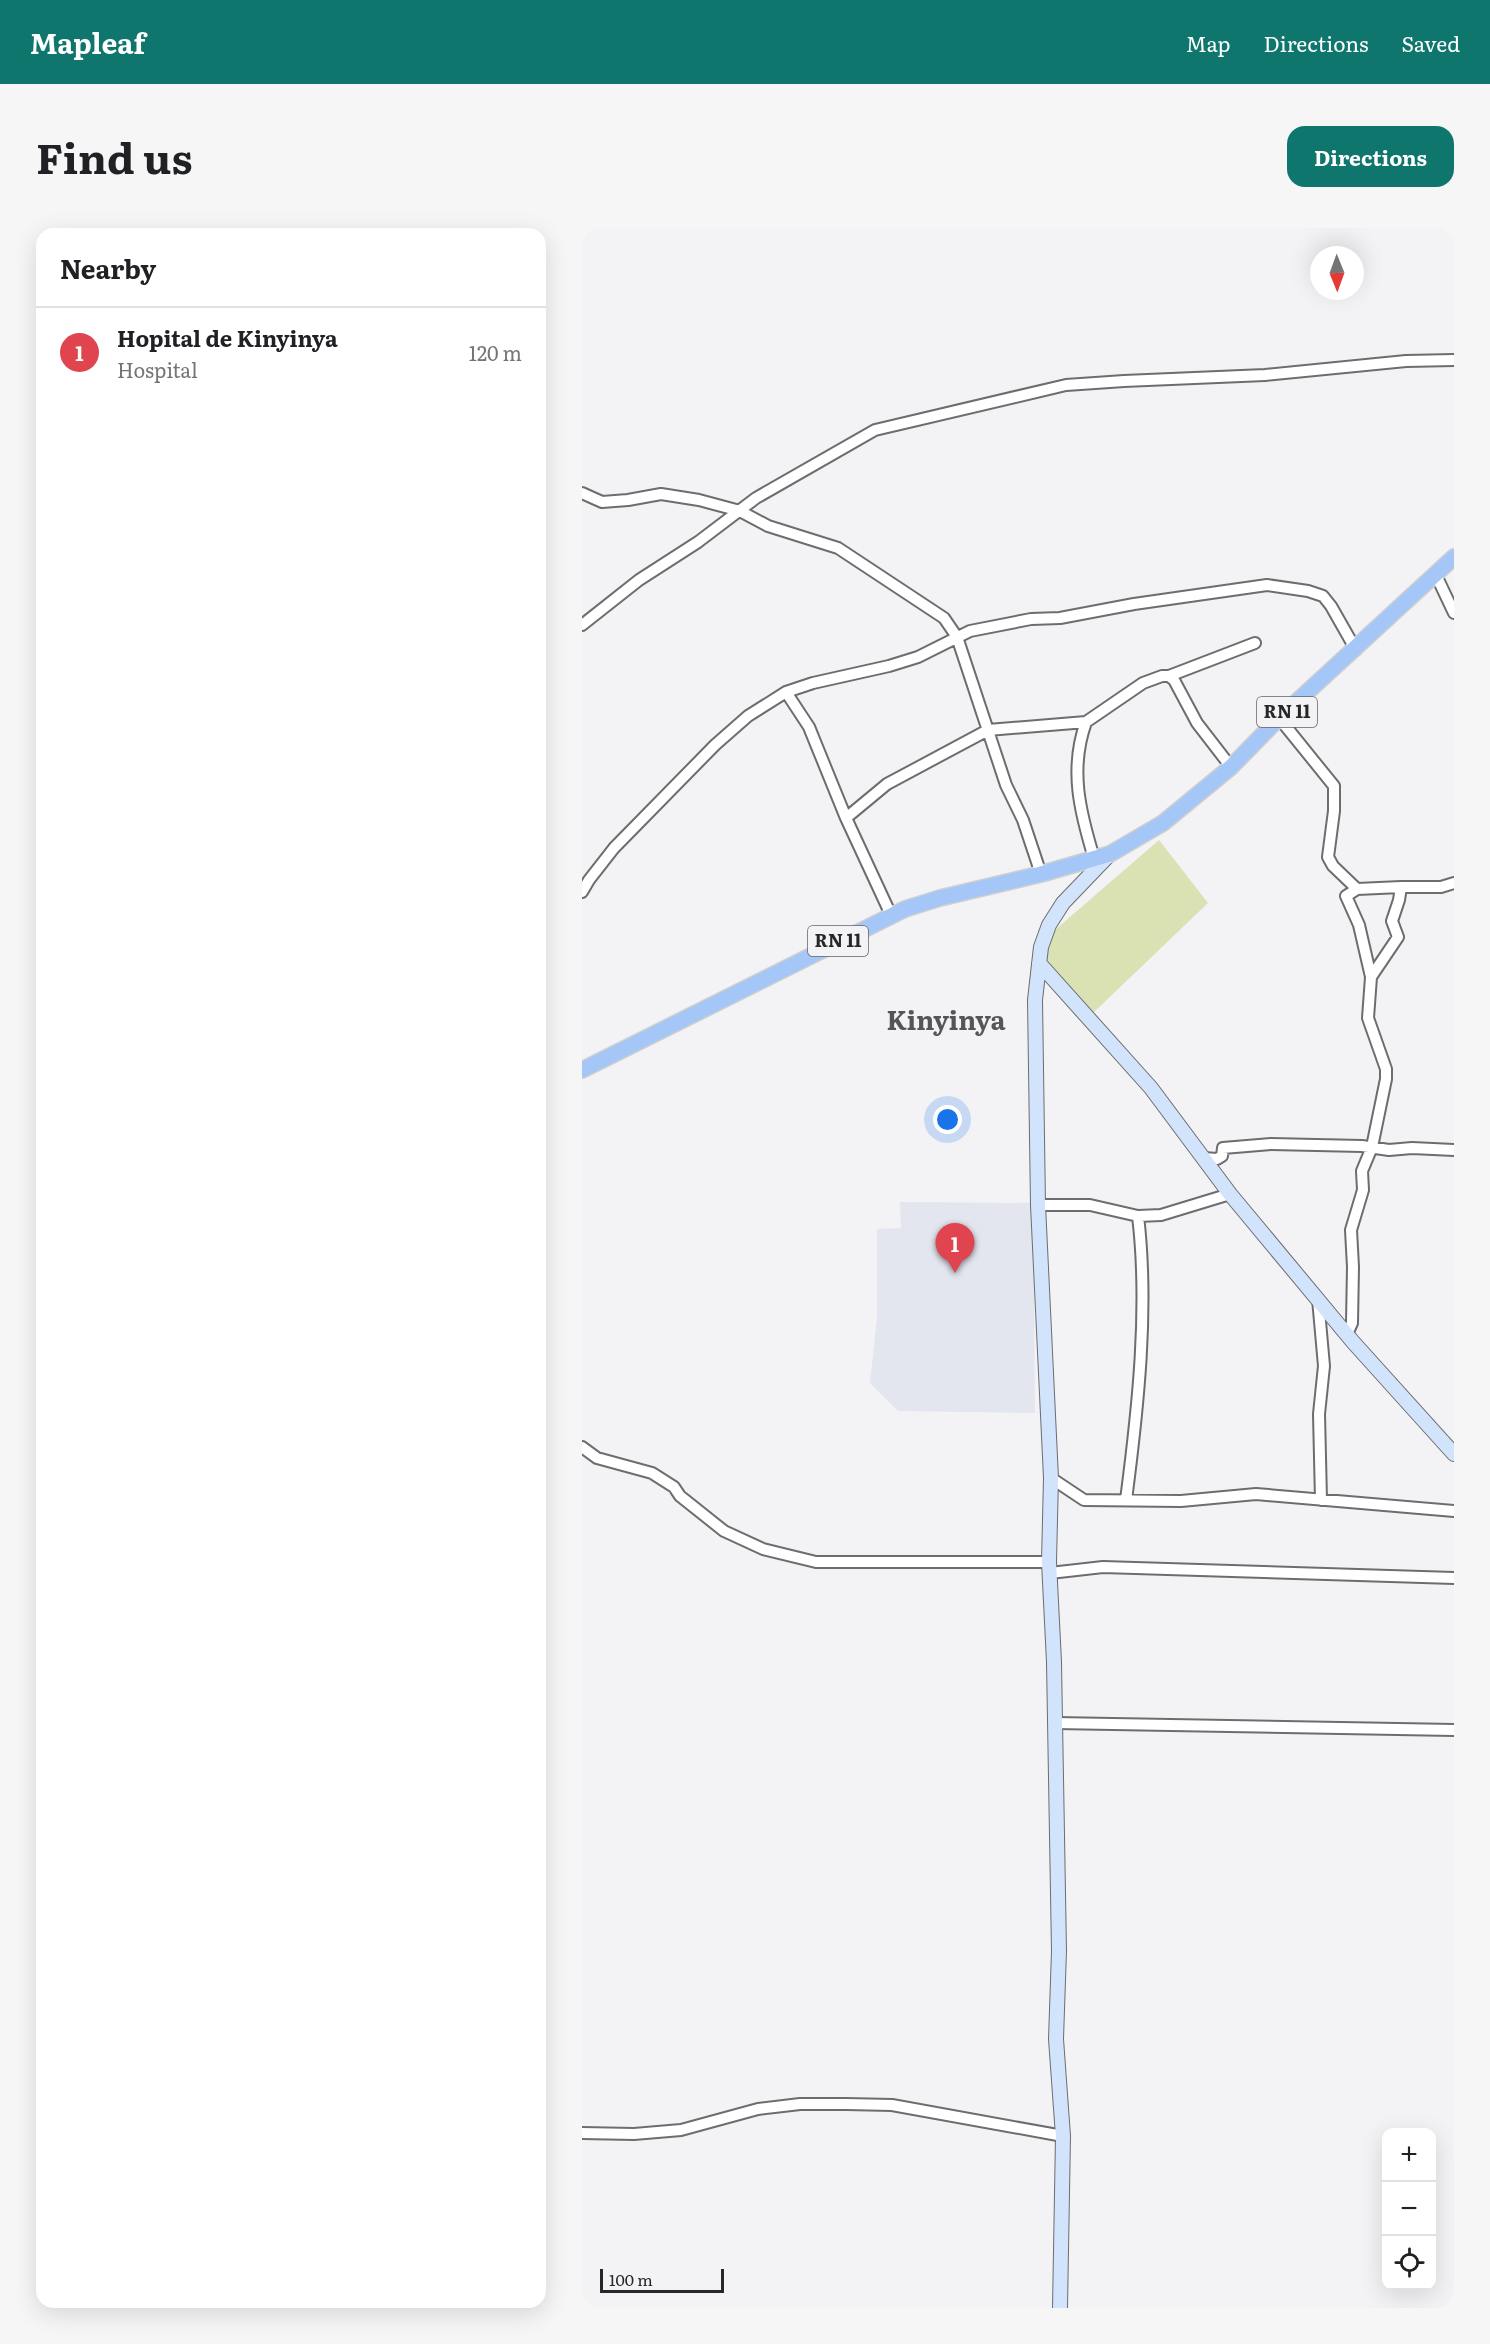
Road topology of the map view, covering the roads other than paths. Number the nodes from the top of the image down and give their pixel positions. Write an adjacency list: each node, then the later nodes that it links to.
1 (1454, 360): 3 (street)
2 (582, 493): 3 (street)
3 (740, 511): 7 (street); 8 (street)
4 (1454, 557): 5 (main road, RN 11)
5 (1435, 573): 6 (street); 10 (main road, RN 11)
6 (1454, 613)
7 (582, 624)
8 (957, 637): 10 (street); 12 (street); 15 (street)
9 (1255, 643): 11 (street)
10 (1356, 650): 13 (main road, RN 11)
11 (1169, 676): 14 (street); 16 (street)
12 (786, 692): 17 (street); 24 (street)
13 (1280, 718): 16 (main road, RN 11); 23 (street)
14 (1086, 722): 15 (street); 19 (street)
15 (988, 730): 17 (street); 20 (street)
16 (1231, 767): 18 (main road, RN 11)
17 (846, 818): 25 (street)
18 (1110, 854): 19 (main road, RN 11); 26 (main road)
19 (1094, 858): 20 (main road, RN 11)
20 (1041, 874): 25 (main road, RN 11)
21 (1454, 883): 22 (street)
22 (1401, 887): 23 (street); 27 (street)
23 (1358, 889): 27 (street)
24 (582, 892)
25 (891, 915): 28 (main road, RN 11)
26 (1039, 963): 31 (main road); 33 (main road)
27 (1371, 977): 29 (street)
28 (582, 1070)
29 (1372, 1147): 30 (street); 31 (street); 36 (street)
30 (1454, 1150)
31 (1204, 1158): 32 (main road)
32 (1230, 1194): 34 (street); 35 (main road)
33 (1038, 1205): 34 (street); 39 (main road)
34 (1138, 1216): 40 (street)
35 (1318, 1299): 36 (main road); 41 (street)
36 (1347, 1334): 38 (main road)
37 (582, 1447): 43 (street)
38 (1454, 1454)
39 (1051, 1478): 40 (street); 43 (main road)
40 (1126, 1500): 41 (street)
41 (1321, 1500): 42 (street)
42 (1454, 1511)
43 (1049, 1567): 44 (street); 45 (main road)
44 (1454, 1578)
45 (1055, 1723): 46 (street); 48 (main road)
46 (1454, 1730)
47 (582, 2133): 48 (street)
48 (1063, 2136): 49 (main road)
49 (1060, 2308)

